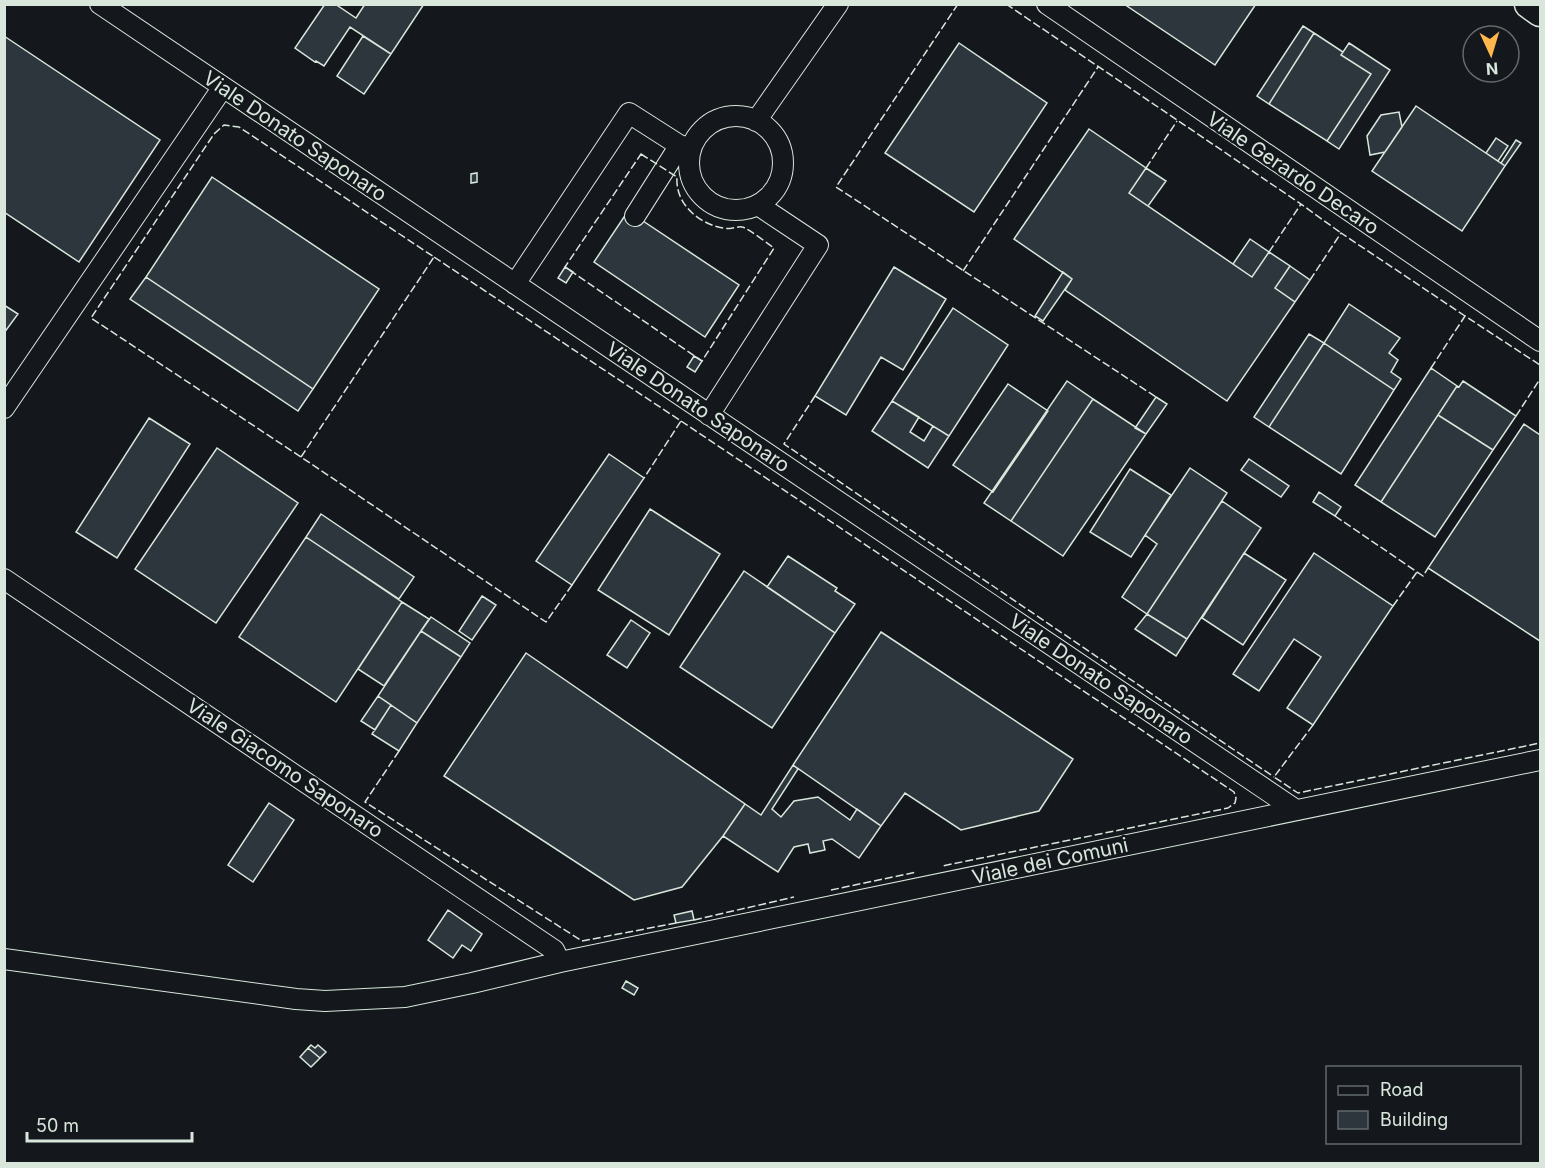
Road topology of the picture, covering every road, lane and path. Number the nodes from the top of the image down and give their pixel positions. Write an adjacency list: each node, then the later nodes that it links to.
1 (100, 4): 6 (street, Viale Donato Saponaro)
2 (838, 4): 7 (street)
3 (1047, 4): 12 (street, Viale Gerardo Decaro)
4 (1529, 4): 5 (main road)
5 (1540, 12)
6 (223, 87): 11 (street, Viale Donato Saponaro); 13 (street)
7 (756, 121): 8 (street); 9 (street)
8 (685, 148): 9 (street); 10 (street); 11 (street)
9 (759, 205): 14 (street)
10 (635, 216)
11 (515, 284): 14 (street, Viale Donato Saponaro)
12 (1540, 340)
13 (4, 408)
14 (709, 415): 17 (street, Viale Donato Saponaro)
15 (4, 579): 19 (street, Viale Giacomo Saponaro)
16 (1540, 760): 17 (street, Viale dei Comuni)
17 (1296, 810): 19 (street, Viale dei Comuni)
18 (4, 959): 19 (street, Viale dei Comuni)
19 (560, 962)

